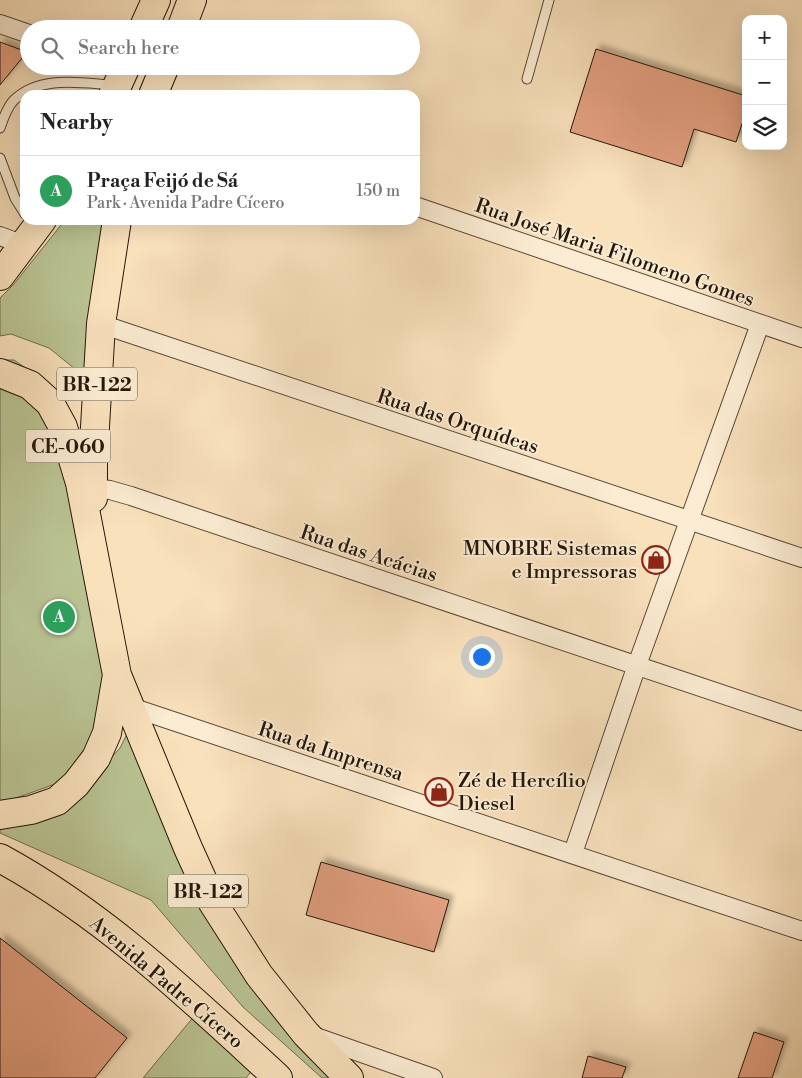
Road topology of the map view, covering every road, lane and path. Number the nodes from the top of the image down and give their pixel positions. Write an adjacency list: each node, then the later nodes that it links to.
1 (156, 0): 4 (highway)
2 (192, 0): 5 (highway)
3 (549, 0): 10 (lane)
4 (147, 20)
5 (184, 20)
6 (0, 24): 7 (street)
7 (20, 31)
8 (161, 75): 12 (highway)
9 (118, 77): 11 (lane)
10 (527, 79)
11 (29, 90)
12 (155, 90)
13 (20, 97): 14 (lane)
14 (0, 128)
15 (0, 158): 17 (lane)
16 (420, 208): 22 (street, Rua José Maria Filomeno Gomes)
17 (20, 212)
18 (116, 225): 21 (highway, BR-122)
19 (26, 228): 20 (highway)
20 (0, 276)
21 (101, 324): 25 (highway, BR-122); 26 (street, Rua das Orquídeas)
22 (760, 324): 23 (street, Rua José Maria Filomeno Gomes); 26 (street)
23 (802, 338)
24 (0, 373): 27 (highway, CE-060)
25 (93, 488): 27 (highway, BR-122); 29 (street, Rua das Acácias)
26 (689, 520): 28 (street, Rua das Orquídeas); 29 (street)
27 (94, 549): 30 (highway, BR-122)
28 (802, 558)
29 (637, 665): 32 (street, Rua das Acácias); 34 (street)
30 (117, 674): 31 (highway, BR-122); 33 (highway)
31 (132, 707): 34 (street, Rua da Imprensa); 37 (highway, BR-122)
32 (802, 721)
33 (0, 815)
34 (574, 853): 36 (street, Rua da Imprensa)
35 (0, 858): 38 (highway, Avenida Padre Cícero)
36 (802, 931)
37 (306, 1034): 39 (highway, BR-122); 40 (street)
38 (278, 1078)
39 (349, 1078)
40 (433, 1078)

